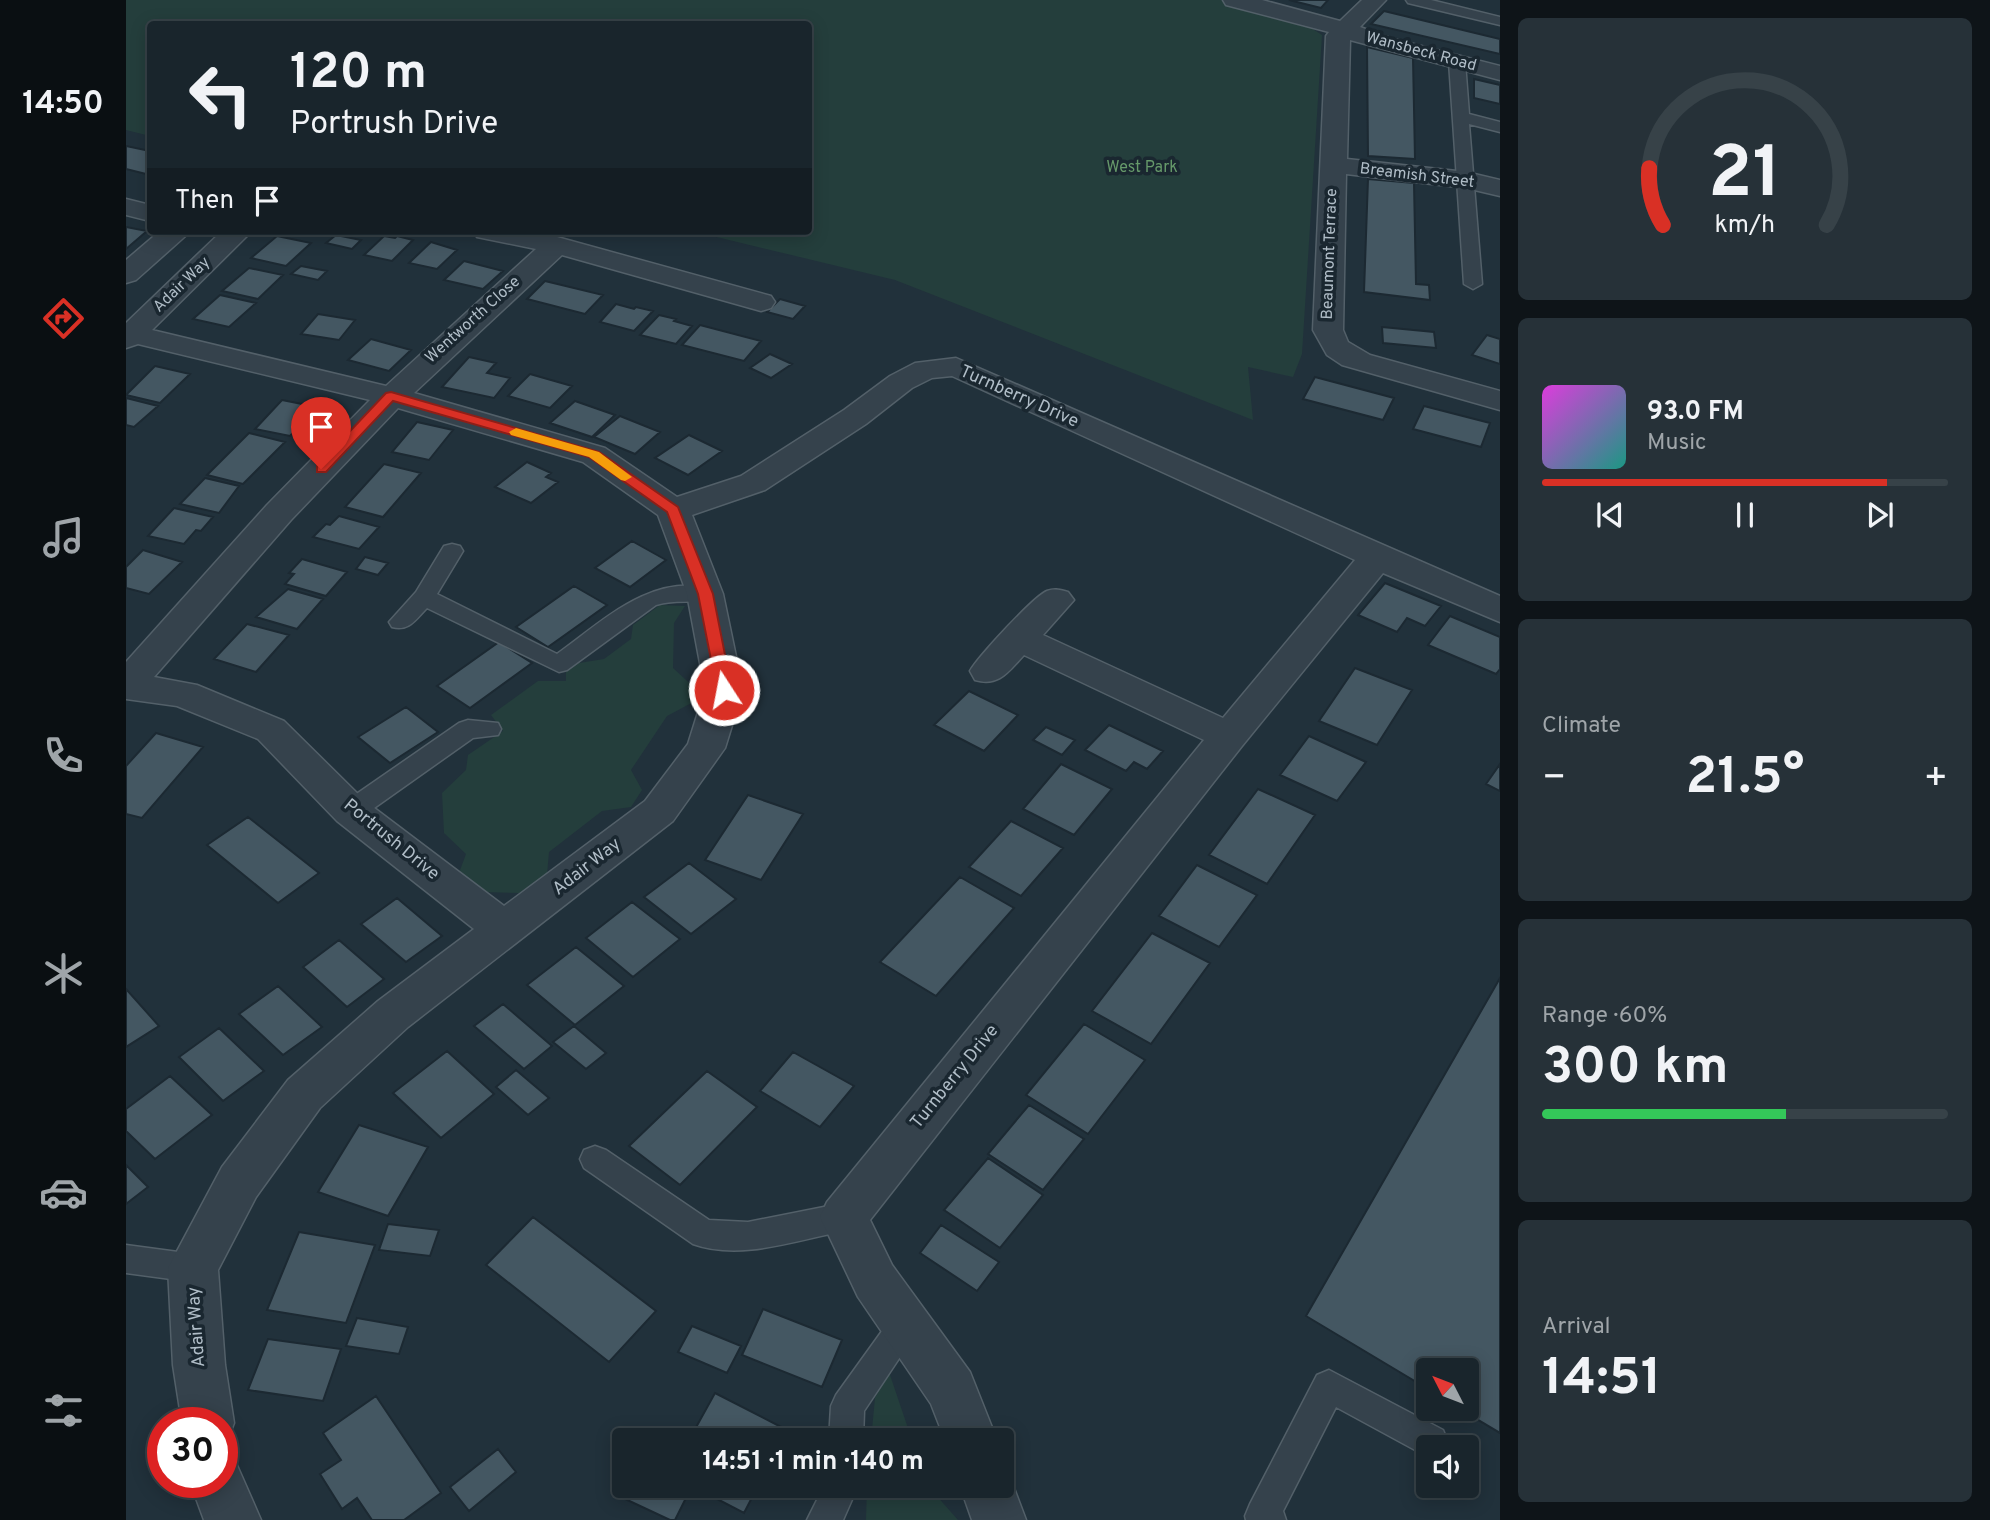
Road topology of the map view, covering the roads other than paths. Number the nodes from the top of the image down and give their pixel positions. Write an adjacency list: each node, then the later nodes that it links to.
1 (1234, 0): 5 (street, Wansbeck Road)
2 (1375, 0): 5 (street)
3 (1413, 0): 4 (lane)
4 (1500, 21)
5 (1342, 30): 6 (street, Wansbeck Road); 10 (street, Beaumont Terrace)
6 (1457, 62): 7 (street, Wansbeck Road); 8 (lane)
7 (1500, 73)
8 (1461, 117): 9 (lane); 11 (lane)
9 (1500, 127)
10 (1333, 165): 11 (street, Breamish Street); 24 (street, Beaumont Terrace)
11 (1466, 180): 12 (street, Breamish Street); 20 (lane)
12 (1500, 188)
13 (126, 207): 14 (street)
14 (147, 212)
15 (172, 235): 19 (street)
16 (234, 235): 22 (street, Adair Way)
17 (507, 235): 18 (street)
18 (557, 245): 21 (street); 23 (street, Wentworth Close)
19 (126, 275)
20 (1473, 284)
21 (761, 302)
22 (129, 336): 23 (street)
23 (391, 396): 25 (street); 35 (street, Portrush Drive)
24 (1500, 401)
25 (673, 510): 27 (street, Turnberry Drive); 28 (street, Adair Way)
26 (452, 551): 29 (lane)
27 (1377, 557): 31 (street, Turnberry Drive); 37 (street, Turnberry Drive)
28 (705, 594): 29 (lane); 39 (street, Adair Way)
29 (424, 597): 32 (lane)
30 (1056, 600): 33 (street)
31 (1500, 610)
32 (400, 622)
33 (1018, 638): 34 (street); 37 (street)
34 (988, 671)
35 (127, 686): 38 (street, Portrush Drive)
36 (489, 729): 38 (lane)
37 (1229, 736): 41 (street, Turnberry Drive)
38 (351, 811): 39 (street, Portrush Drive)
39 (505, 930): 43 (street, Adair Way)
40 (595, 1159): 41 (lane)
41 (844, 1217): 44 (street)
42 (126, 1259): 43 (lane)
43 (193, 1268): 45 (street, Adair Way)
44 (906, 1324): 46 (lane); 47 (street)
45 (206, 1407)
46 (847, 1428)
47 (966, 1428)
48 (1418, 1435): 55 (lane)
49 (222, 1498): 52 (street)
50 (837, 1498): 53 (lane)
51 (991, 1498): 54 (street)
52 (234, 1520)
53 (824, 1520)
54 (999, 1520)
55 (1269, 1520)

